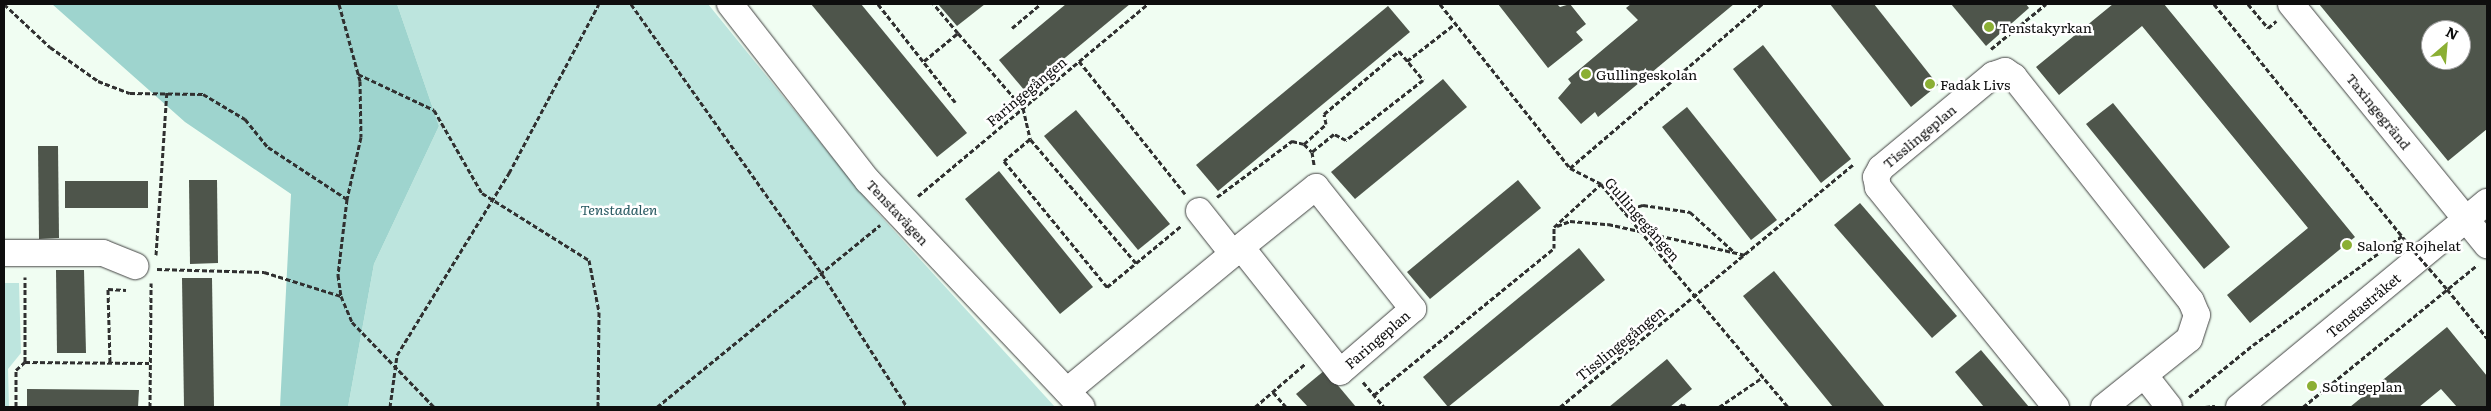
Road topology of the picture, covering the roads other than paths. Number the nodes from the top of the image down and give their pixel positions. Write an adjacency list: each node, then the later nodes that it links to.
1 (730, 4): 11 (street, Tenstavägen)
2 (2291, 4): 5 (street, Taxingegränd)
3 (2487, 202): 5 (street, Tenstastråket)
4 (1199, 211): 7 (street, Faringeplan)
5 (2467, 219): 6 (street, Taxingegränd); 15 (street, Tenstastråket)
6 (2487, 245)
7 (1237, 250): 7 (street, Faringeplan); 11 (street)
8 (14, 253): 9 (street)
9 (140, 275)
10 (2145, 376): 12 (street); 13 (street, Tisslingeplan); 14 (street, Tisslingeplan)
11 (1074, 399)
12 (2176, 405)
13 (2056, 407)
14 (2104, 407)
15 (2239, 407)

